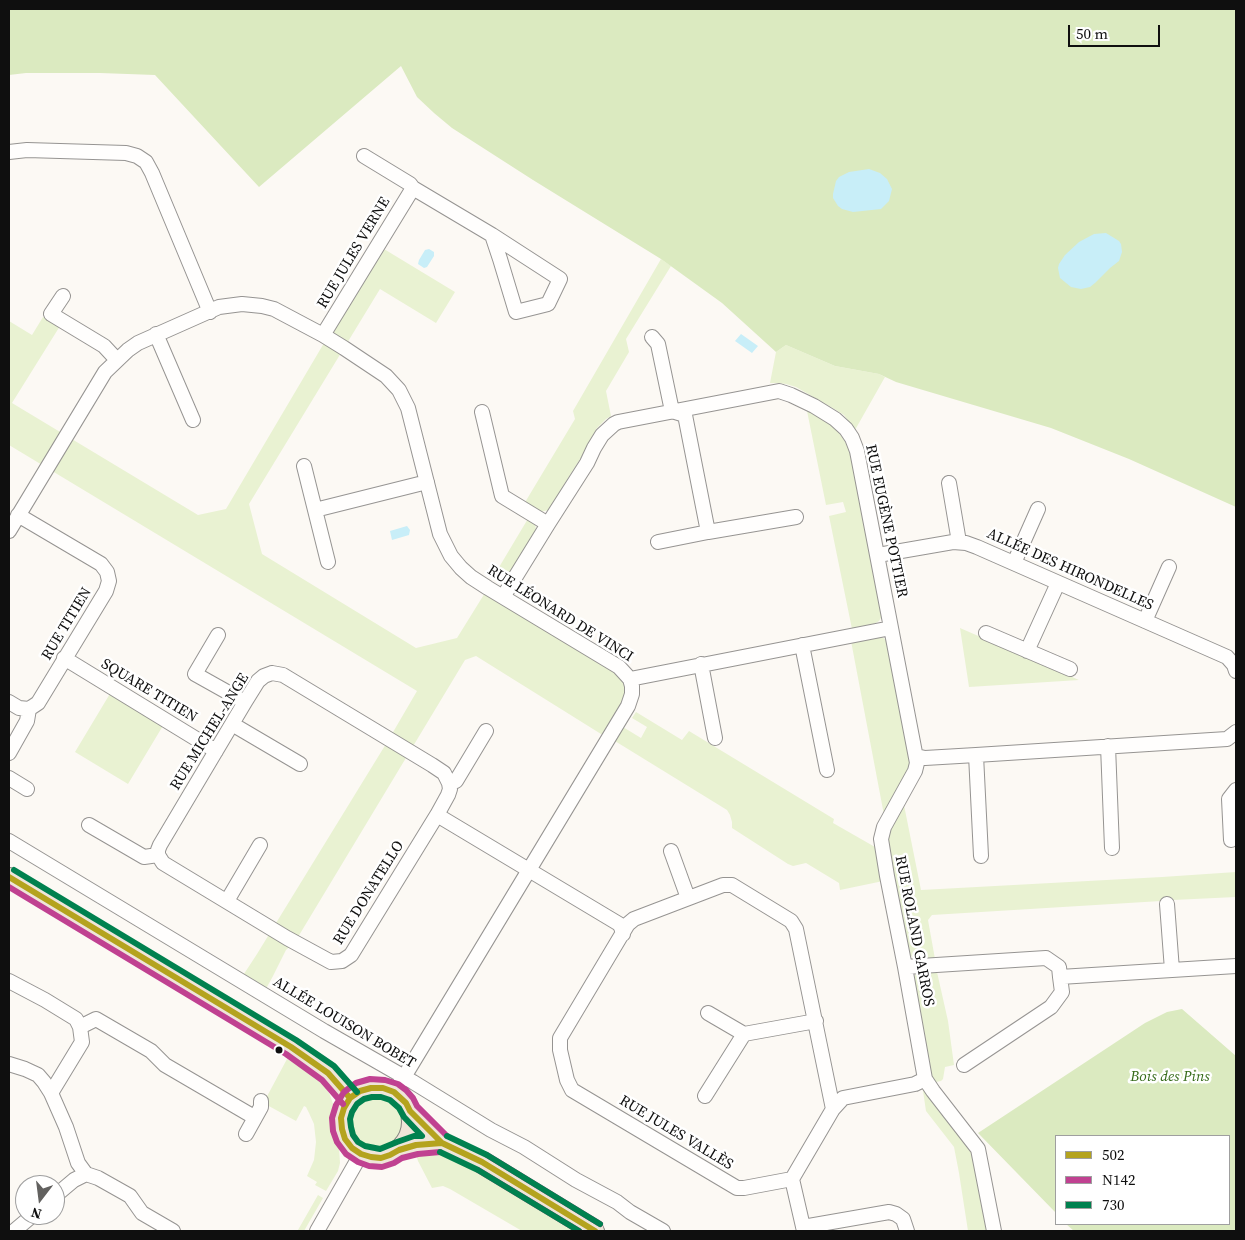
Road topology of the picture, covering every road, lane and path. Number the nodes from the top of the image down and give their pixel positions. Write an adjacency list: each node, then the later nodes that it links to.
1 (9, 152): 6 (street)
2 (364, 156): 3 (street)
3 (413, 188): 4 (street); 8 (street, RUE JULES VERNE)
4 (492, 235): 4 (street)
5 (62, 296): 10 (street)
6 (210, 312): 7 (street, RUE LÉONARD DE VINCI); 8 (street, RUE LÉONARD DE VINCI)
7 (156, 334): 10 (street, RUE LÉONARD DE VINCI); 13 (street)
8 (323, 335): 15 (street, RUE LÉONARD DE VINCI)
9 (652, 337): 11 (street)
10 (117, 360): 19 (street, RUE LÉONARD DE VINCI)
11 (672, 411): 21 (street, RUE EUGÈNE POTTIER); 23 (street); 26 (street, RUE EUGÈNE POTTIER)
12 (482, 412): 21 (street)
13 (193, 420)
14 (304, 466): 18 (street)
15 (427, 482): 18 (street); 31 (street, RUE LÉONARD DE VINCI)
16 (949, 482): 25 (street)
17 (1038, 509): 28 (street)
18 (315, 510): 27 (street)
19 (18, 515): 22 (street, RUE LÉONARD DE VINCI); 38 (street, RUE TITIEN)
20 (796, 517): 23 (street)
21 (548, 524): 31 (street, RUE EUGÈNE POTTIER)
22 (9, 531)
23 (708, 532): 24 (street)
24 (658, 542)
25 (958, 542): 26 (street, ALLÉE DES HIRONDELLES); 28 (street, ALLÉE DES HIRONDELLES)
26 (878, 555): 33 (street, RUE EUGÈNE POTTIER)
27 (328, 562)
28 (1014, 563): 30 (street, ALLÉE DES HIRONDELLES)
29 (1169, 567): 32 (street)
30 (1058, 582): 32 (street, ALLÉE DES HIRONDELLES); 37 (street)
31 (503, 597): 42 (street, RUE LÉONARD DE VINCI)
32 (1145, 621): 40 (street, ALLÉE DES HIRONDELLES)
33 (891, 628): 36 (street); 54 (street, RUE ROLAND GARROS)
34 (986, 633): 37 (street)
35 (218, 636): 44 (street)
36 (802, 645): 39 (street); 56 (street)
37 (1027, 651): 41 (street)
38 (64, 658): 45 (street, RUE TITIEN); 51 (street, SQUARE TITIEN)
39 (701, 664): 42 (street); 49 (street)
40 (1235, 666)
41 (1070, 669)
42 (630, 678): 70 (street, RUE LÉONARD DE VINCI)
43 (9, 702): 45 (street)
44 (245, 702): 46 (street, RUE MICHEL-ANGE); 58 (street, RUE MICHEL-ANGE)
45 (29, 709): 52 (street)
46 (232, 724): 51 (street, RUE MICHEL-ANGE); 55 (street)
47 (486, 731): 58 (street)
48 (1236, 733): 50 (street)
49 (715, 738)
50 (1108, 746): 53 (street); 66 (street)
51 (216, 751): 68 (street, RUE MICHEL-ANGE)
52 (9, 753)
53 (976, 755): 54 (street); 69 (street)
54 (916, 756): 77 (street, RUE ROLAND GARROS)
55 (300, 764)
56 (827, 770)
57 (9, 778): 59 (street)
58 (449, 782): 61 (street)
59 (26, 789)
60 (1236, 790): 63 (street)
61 (438, 814): 70 (street); 73 (street, RUE DONATELLO)
62 (89, 825): 68 (street)
63 (1231, 840)
64 (9, 841): 87 (street, ALLÉE LOUISON BOBET)
65 (260, 845): 73 (street)
66 (1112, 848)
67 (670, 851): 72 (street)
68 (158, 855): 73 (street)
69 (981, 856)
70 (529, 870): 75 (street); 87 (street, RUE LÉONARD DE VINCI)
71 (9, 877): 92 (main road)
72 (688, 898): 75 (street, RUE JULES VALLÈS); 82 (street, RUE JULES VALLÈS)
73 (227, 901)
74 (1167, 904): 78 (street)
75 (623, 934): 102 (street, RUE JULES VALLÈS)
76 (1236, 966): 78 (street)
77 (905, 967): 79 (street); 88 (street, RUE ROLAND GARROS)
78 (1172, 970): 79 (street)
79 (1060, 977): 86 (street)
80 (9, 981): 83 (street)
81 (708, 1013): 84 (street)
82 (816, 1021): 84 (street); 94 (street, RUE JULES VALLÈS)
83 (80, 1027): 90 (street); 96 (street)
84 (744, 1034): 91 (street)
85 (9, 1064): 90 (street)
86 (964, 1066)
87 (404, 1077): 89 (street, RUE LÉONARD DE VINCI); 108 (street, ALLÉE LOUISON BOBET)
88 (925, 1079): 94 (street); 110 (street, RUE ROLAND GARROS)
89 (394, 1092): 92 (main road); 95 (main road)
90 (51, 1093): 101 (street)
91 (705, 1096)
92 (350, 1098): 100 (main road)
93 (261, 1101): 96 (street)
94 (833, 1109): 102 (street)
95 (410, 1110): 98 (main road); 99 (main road)
96 (254, 1118): 97 (street)
97 (246, 1134)
98 (442, 1143): 99 (main road); 107 (main road)
99 (399, 1150): 100 (main road)
100 (361, 1154): 106 (street)
101 (86, 1174): 103 (street); 105 (street)
102 (792, 1179): 104 (street)
103 (65, 1188)
104 (803, 1229): 109 (street)
105 (173, 1231)
106 (317, 1231)
107 (595, 1231)
108 (663, 1231)
109 (907, 1231)
110 (994, 1231)

